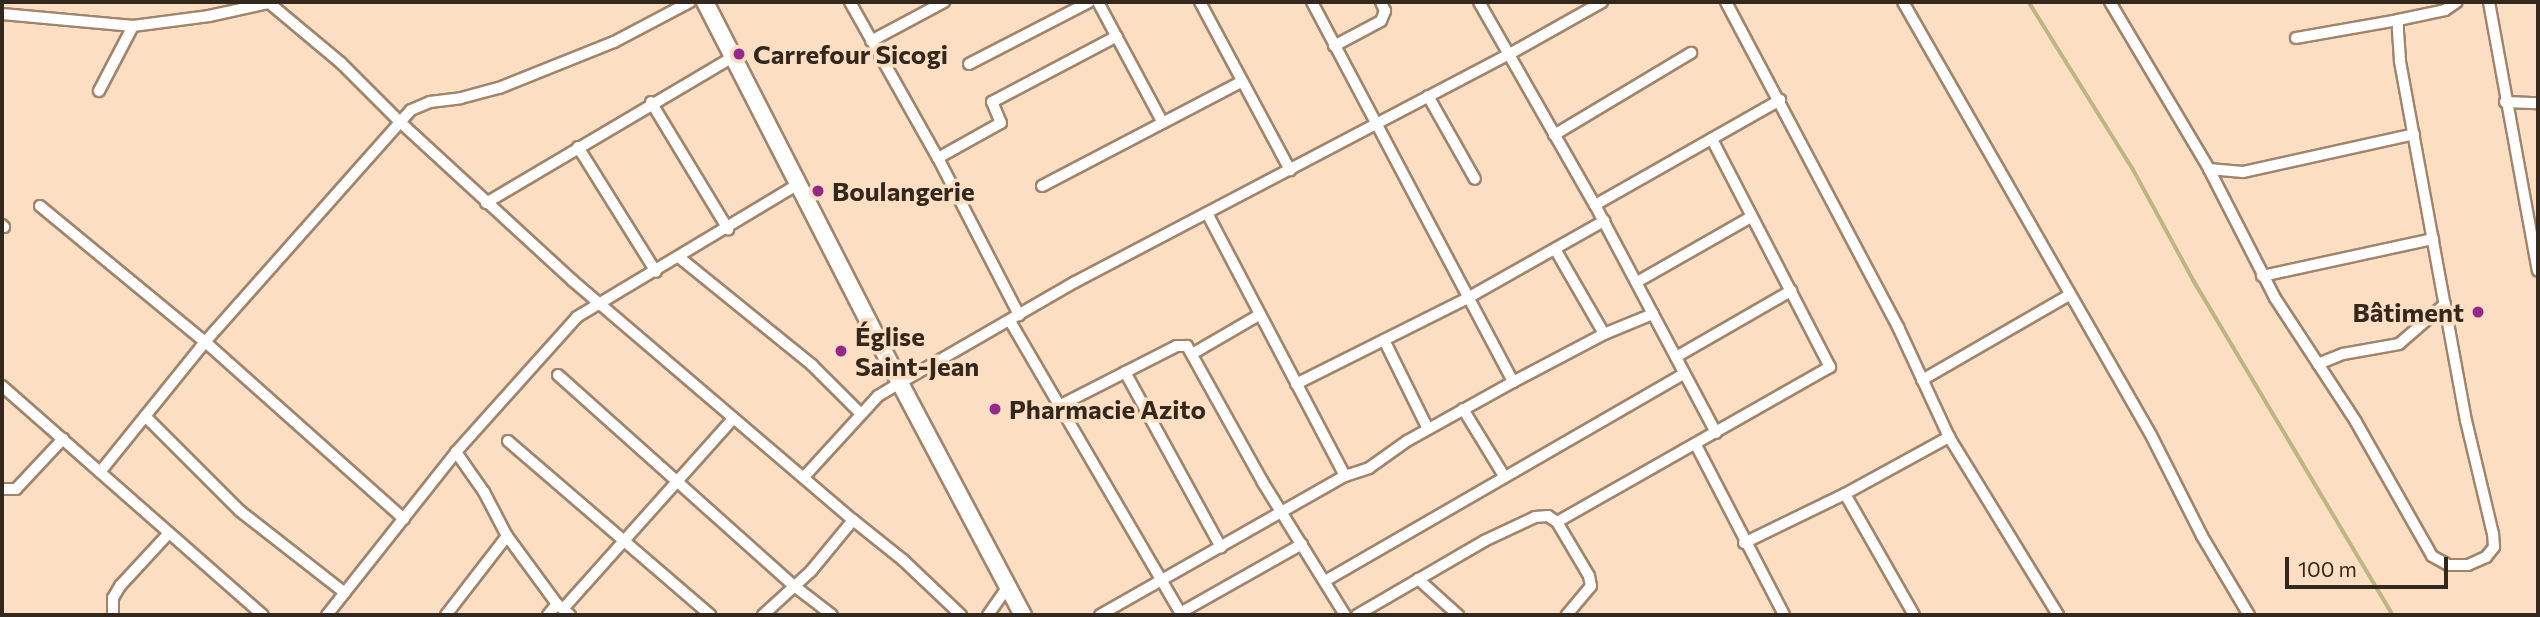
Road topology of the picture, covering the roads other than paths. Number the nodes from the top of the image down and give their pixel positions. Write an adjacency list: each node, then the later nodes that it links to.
1 (271, 2): 20 (street); 36 (street)
2 (690, 2): 36 (street)
3 (705, 2): 26 (street)
4 (850, 2): 23 (street)
5 (944, 2): 23 (street)
6 (1089, 2): 28 (street)
7 (1098, 2): 21 (street)
8 (1200, 2): 29 (street)
9 (1312, 2): 24 (street)
10 (1381, 2): 24 (street)
11 (1479, 2): 27 (street)
12 (1602, 2): 27 (street)
13 (1726, 2): 32 (street)
14 (1903, 2): 65 (street)
15 (2110, 2): 44 (street)
16 (2457, 2): 19 (street)
17 (2488, 2): 33 (street)
18 (2, 14): 20 (street)
19 (2398, 20): 22 (street); 39 (street)
20 (133, 26): 30 (street)
21 (1117, 36): 37 (street); 43 (street)
22 (2296, 38)
23 (871, 41): 43 (street)
24 (1334, 46): 38 (street)
25 (1691, 53): 40 (street)
26 (735, 55): 34 (street); 47 (street)
27 (1508, 55): 31 (street); 40 (street)
28 (969, 64)
29 (1241, 82): 37 (street); 45 (street)
30 (99, 91)
31 (1428, 96): 38 (street); 46 (street)
32 (1780, 100): 41 (street); 81 (street)
33 (2505, 102): 35 (street); 53 (street)
34 (651, 103): 42 (street); 56 (street)
35 (2538, 103)
36 (399, 121): 49 (street); 74 (street)
37 (1163, 123): 48 (street)
38 (1375, 124): 45 (street); 66 (street)
39 (2414, 134): 44 (street); 57 (street)
40 (1554, 135): 50 (street)
41 (1712, 139): 50 (street); 54 (street)
42 (578, 146): 49 (street); 61 (street)
43 (938, 158): 71 (street)
44 (2209, 169): 62 (street)
45 (1290, 170): 52 (street)
46 (1475, 179)
47 (800, 183): 56 (street); 83 (street)
48 (1042, 186)
49 (486, 202): 68 (street)
50 (1595, 205): 55 (street)
51 (40, 206): 74 (street)
52 (1207, 213): 70 (street); 71 (street)
53 (2532, 214): 60 (street)
54 (1751, 217): 63 (street); 64 (street)
55 (1604, 221): 58 (street); 63 (street)
56 (728, 229): 59 (street)
57 (2433, 239): 62 (street); 67 (street)
58 (1555, 249): 66 (street); 72 (street)
59 (680, 258): 61 (street); 88 (street)
60 (2538, 271)
61 (656, 272): 68 (street)
62 (2262, 276): 77 (street)
63 (1637, 282): 69 (street)
64 (1791, 290): 76 (street); 92 (street)
65 (2069, 295): 81 (street); 142 (street)
66 (1466, 299): 73 (street); 82 (street)
67 (2445, 304): 77 (street); 77 (street)
68 (600, 305): 90 (street); 97 (street)
69 (1653, 314): 72 (street); 76 (street)
70 (1259, 315): 75 (street); 84 (street)
71 (1015, 318): 83 (street); 86 (street)
72 (1604, 334): 82 (street)
73 (1384, 341): 84 (street); 91 (street)
74 (205, 342): 89 (street); 106 (street)
75 (1192, 354): 78 (street); 105 (street)
76 (1675, 357): 79 (street)
77 (2318, 364)
78 (1125, 372): 86 (street); 114 (street)
79 (1684, 374): 92 (street); 100 (street)
80 (558, 375): 102 (street)
81 (1922, 380): 93 (street)
82 (1513, 382): 87 (street)
83 (900, 383): 88 (street); 119 (street)
84 (1296, 384): 99 (street)
85 (2, 386): 94 (street)
86 (1059, 406): 117 (street)
87 (1463, 409): 91 (street); 100 (street)
88 (861, 414): 101 (street)
89 (145, 416): 98 (street); 120 (street)
90 (734, 418): 101 (street); 102 (street)
91 (1428, 429): 99 (street)
92 (1716, 433): 96 (street)
93 (1949, 437): 104 (street); 141 (street)
94 (63, 439): 98 (street); 103 (street)
95 (508, 441): 111 (street)
96 (1696, 445): 108 (street); 112 (street)
97 (456, 452): 106 (street); 110 (street)
98 (100, 472): 109 (street)
99 (1345, 476): 105 (street)
100 (1504, 476): 116 (street)
101 (804, 477): 107 (street)
102 (679, 480): 111 (street); 118 (street)
103 (2, 489)
104 (1845, 494): 112 (street); 140 (street)
105 (1283, 512): 113 (street); 114 (street)
106 (404, 519): 120 (street)
107 (853, 520): 118 (street); 131 (street)
108 (1557, 522): 115 (street); 138 (street)
109 (169, 533): 123 (street); 124 (street)
110 (508, 537): 121 (street); 126 (street)
111 (625, 540): 121 (street); 128 (street)
112 (1744, 543): 139 (street)
113 (1302, 544): 116 (street); 122 (street)
114 (1221, 547): 117 (street)
115 (1418, 579): 136 (street); 137 (street)
116 (1325, 581): 135 (street)
117 (1160, 582): 122 (street); 134 (street)
118 (793, 585): 129 (street); 130 (street)
119 (1007, 588): 132 (street); 133 (street)
120 (345, 593): 125 (street)
121 (563, 609): 127 (street)
122 (1181, 614)
123 (113, 615)
124 (263, 615)
125 (327, 615)
126 (446, 615)
127 (548, 615)
128 (710, 615)
129 (763, 615)
130 (832, 615)
131 (961, 615)
132 (988, 615)
133 (1023, 615)
134 (1100, 615)
135 (1345, 615)
136 (1357, 615)
137 (1458, 615)
138 (1567, 615)
139 (1784, 615)
140 (1914, 615)
141 (2058, 615)
142 (2249, 615)

